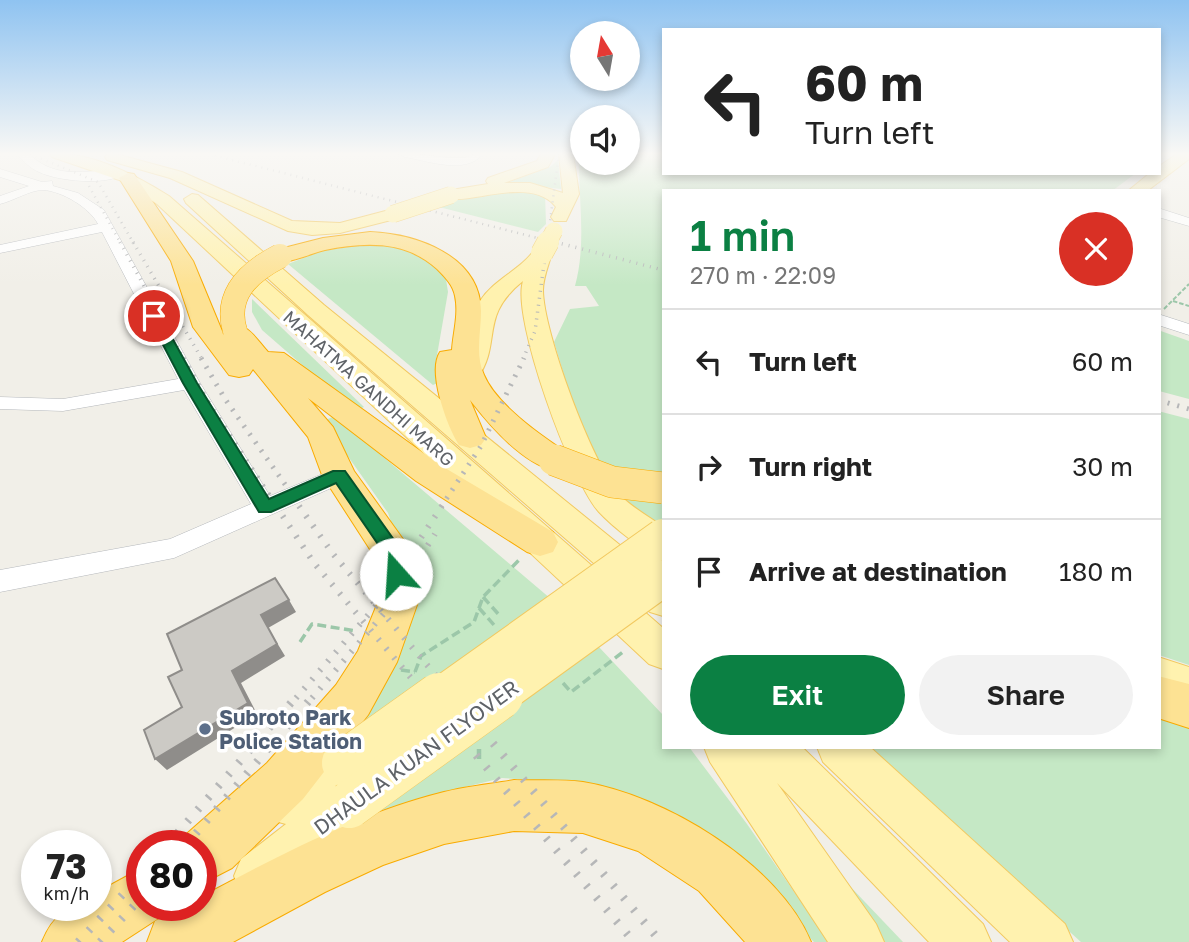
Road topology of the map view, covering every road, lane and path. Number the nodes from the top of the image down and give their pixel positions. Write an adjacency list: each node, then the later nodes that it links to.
1 (76, 198): 13 (street)
2 (138, 198): 28 (highway)
3 (160, 198): 33 (main road, MAHATMA GANDHI MARG)
4 (190, 198): 27 (main road, MAHATMA GANDHI MARG)
5 (226, 198): 12 (main road)
6 (442, 198): 12 (main road, bridge)
7 (558, 198): 9 (main road)
8 (569, 198): 9 (main road)
9 (565, 207): 16 (main road, bridge)
10 (1161, 215): 11 (street)
11 (1186, 221)
12 (367, 223): 14 (highway)
13 (106, 227): 15 (street); 25 (street)
14 (335, 239): 17 (highway); 23 (highway, bridge)
15 (0, 249)
16 (541, 256): 24 (main road); 32 (main road)
17 (450, 270): 24 (highway); 27 (highway)
18 (1189, 284): 19 (path)
19 (1172, 301): 20 (path); 21 (path)
20 (1189, 306)
21 (1161, 314): 22 (street)
22 (1189, 330)
23 (234, 331): 28 (highway); 33 (highway)
24 (468, 374): 29 (highway, bridge)
25 (190, 383): 26 (street); 30 (street)
26 (0, 403)
27 (470, 438): 37 (main road, MAHATMA GANDHI MARG)
28 (339, 475): 30 (street); 43 (highway)
29 (662, 488)
30 (265, 508): 35 (street)
31 (662, 538): 53 (main road, DHAULA KUAN FLYOVER, bridge)
32 (662, 544)
33 (528, 552): 36 (path); 42 (main road, MAHATMA GANDHI MARG)
34 (662, 579): 53 (main road, DHAULA KUAN FLYOVER, bridge)
35 (0, 581)
36 (483, 597): 38 (path); 39 (path)
37 (662, 600)
38 (479, 608): 40 (path); 43 (path)
39 (501, 617)
40 (491, 622)
41 (300, 642): 43 (path)
42 (662, 651)
43 (392, 653): 54 (highway)
44 (615, 658): 47 (path)
45 (1161, 676): 46 (main road)
46 (1189, 686)
47 (571, 692)
48 (1161, 698): 49 (highway)
49 (1189, 705)
50 (726, 749): 60 (main road)
51 (771, 749): 61 (main road)
52 (840, 749): 62 (main road)
53 (347, 784): 55 (main road, DHAULA KUAN FLYOVER); 58 (main road, DHAULA KUAN FLYOVER)
54 (217, 844)
55 (217, 848)
56 (126, 906): 57 (highway)
57 (71, 942)
58 (174, 942): 59 (highway)
59 (782, 942)
60 (858, 942)
61 (965, 942)
62 (1047, 942)

